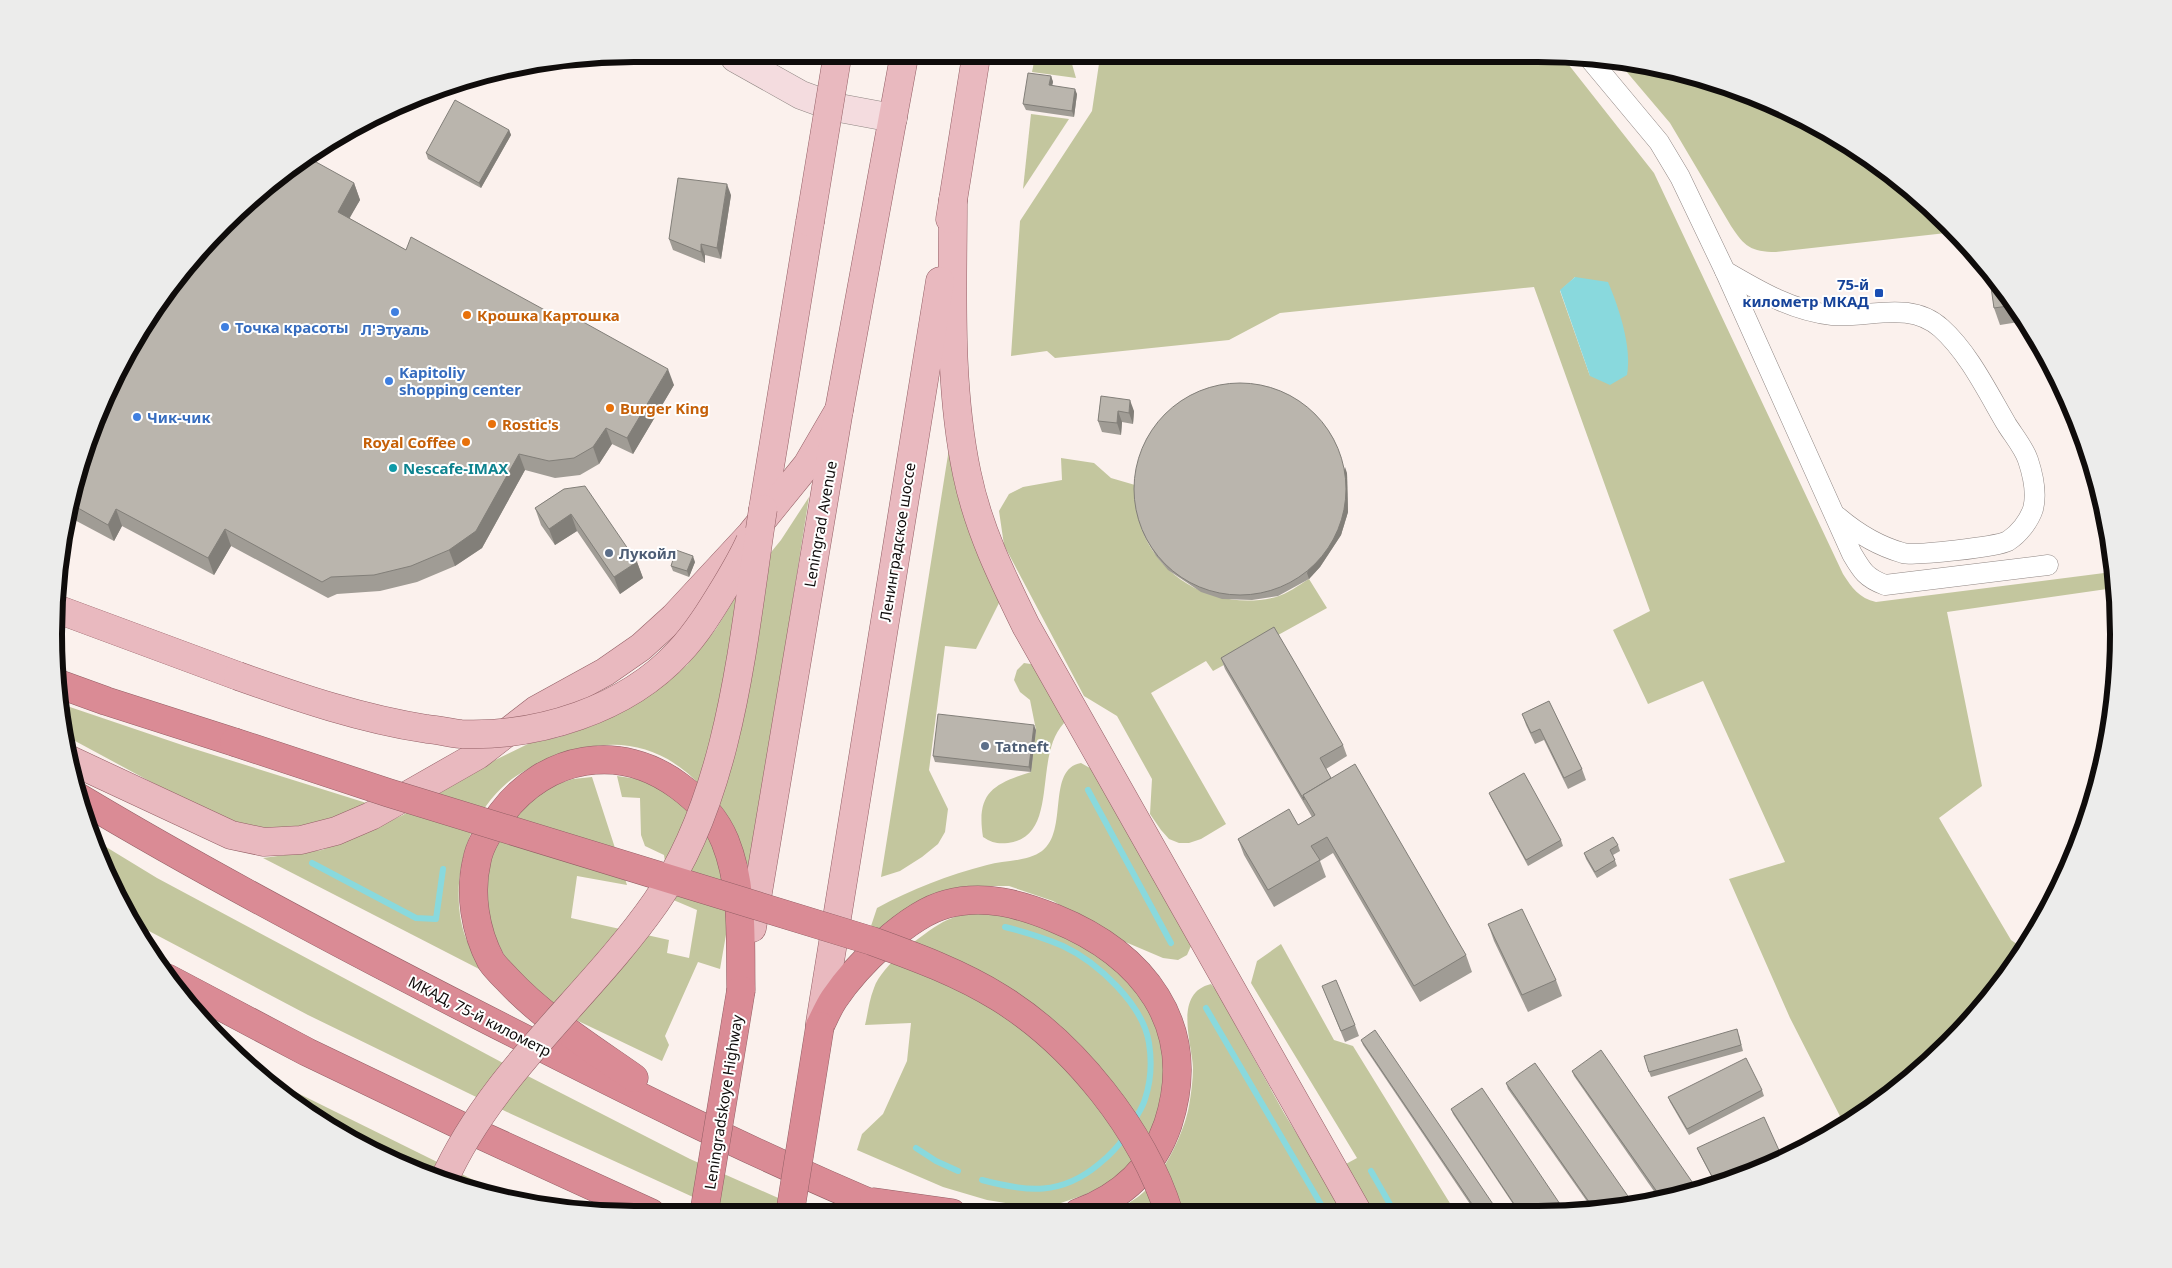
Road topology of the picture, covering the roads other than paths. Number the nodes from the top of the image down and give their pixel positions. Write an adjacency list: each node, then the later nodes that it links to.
1 (742, 62): 6 (street)
2 (836, 62): 10 (main road, bridge)
3 (903, 62): 6 (main road, Leningrad Avenue)
4 (975, 62): 7 (main road, Ленинградское шоссе)
5 (1595, 66): 8 (street)
6 (893, 118): 9 (main road, Leningrad Avenue)
7 (953, 200): 19 (main road, Ленинградское шоссе); 30 (main road)
8 (1725, 271): 11 (street); 11 (street)
9 (840, 410): 15 (main road); 18 (main road, Leningrad Avenue)
10 (763, 509): 13 (main road, bridge); 21 (main road, bridge)
11 (1833, 512): 12 (street)
12 (2048, 565)
13 (63, 611)
14 (65, 686): 29 (highway, bridge)
15 (77, 763)
16 (88, 802): 20 (highway, МКАД, 75-й километр)
17 (186, 988): 23 (highway)
18 (741, 990): 20 (highway, Leningradskoye Highway); 24 (highway, Leningradskoye Highway, bridge)
19 (820, 1026): 25 (highway, bridge); 28 (highway)
20 (700, 1126): 22 (highway, МКАД, 75-й километр)
21 (447, 1174)
22 (863, 1200): 26 (highway, МКАД, 75-й километр); 27 (highway)
23 (636, 1206)
24 (705, 1206)
25 (791, 1206)
26 (877, 1206)
27 (904, 1206)
28 (1093, 1206)
29 (1166, 1206)
30 (1354, 1206)

